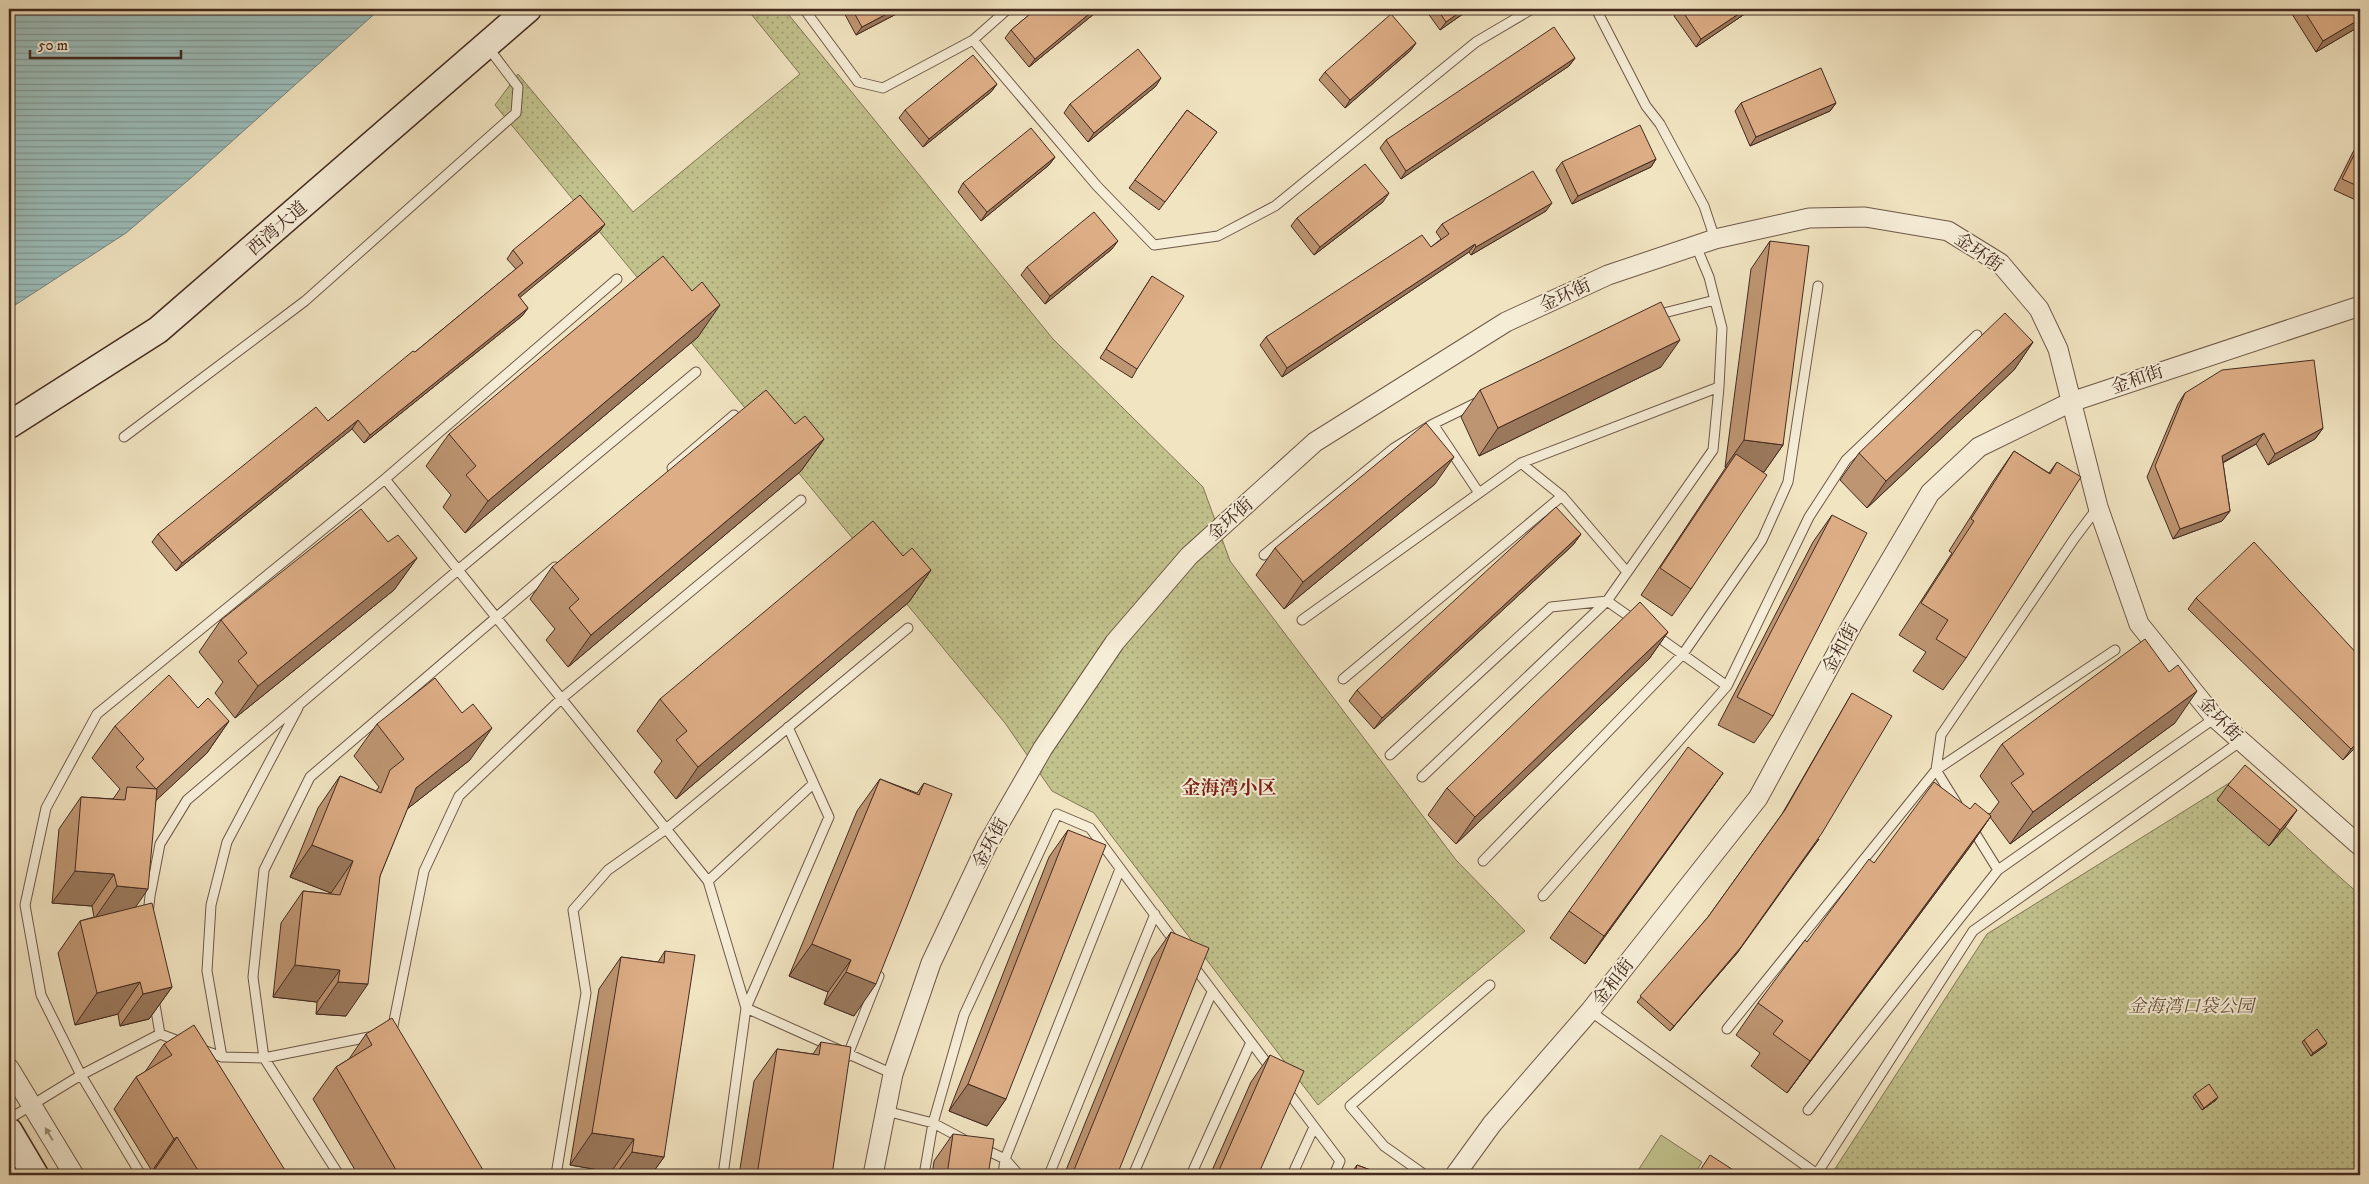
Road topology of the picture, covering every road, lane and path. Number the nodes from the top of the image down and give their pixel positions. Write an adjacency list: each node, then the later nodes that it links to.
1 (528, 9): 7 (main road, 西湾大道)
2 (804, 9): 6 (lane)
3 (1008, 9): 6 (lane)
4 (1532, 9): 6 (lane)
5 (1596, 9): 8 (lane)
6 (973, 40)
7 (487, 46): 22 (main road, 西湾大道); 23 (lane)
8 (1716, 239): 9 (street, 金环街); 19 (street, 金环街)
9 (1696, 246): 12 (lane); 80 (street, 金环街)
10 (617, 279): 26 (lane)
11 (1818, 286): 40 (lane)
12 (1715, 300): 14 (lane); 17 (lane)
13 (2360, 306): 19 (street, 金和街)
14 (1647, 320)
15 (1976, 335): 42 (lane)
16 (696, 372): 33 (lane)
17 (1719, 387): 24 (lane); 34 (lane)
18 (1486, 398): 21 (lane)
19 (2071, 402): 30 (street, 金环街); 68 (street, 金和街)
20 (734, 415): 25 (lane)
21 (1433, 424): 27 (lane); 31 (lane)
22 (9, 425)
23 (124, 437)
24 (1521, 463): 27 (lane); 28 (lane)
25 (667, 472)
26 (384, 479): 33 (lane); 81 (lane)
27 (1479, 493): 37 (lane)
28 (1562, 496): 34 (lane); 41 (lane)
29 (801, 500): 43 (lane)
30 (2098, 507): 45 (street, 金环街); 49 (lane)
31 (1264, 555)
32 (563, 561): 36 (lane)
33 (458, 570): 36 (lane); 44 (lane)
34 (1626, 572): 35 (lane)
35 (1607, 601): 40 (lane); 48 (lane); 50 (lane)
36 (496, 618): 43 (lane); 77 (lane)
37 (1302, 620)
38 (908, 628): 46 (lane)
39 (2115, 650): 49 (lane)
40 (1683, 654): 42 (lane); 56 (lane)
41 (1342, 679)
42 (1727, 686): 60 (lane)
43 (561, 699): 54 (lane); 70 (lane)
44 (300, 704): 62 (lane); 76 (lane)
45 (2215, 718): 47 (street, 金环街); 58 (lane)
46 (788, 727): 51 (lane); 54 (lane)
47 (2241, 741): 55 (street, 金环街); 107 (lane)
48 (1390, 755)
49 (1936, 770): 52 (lane); 69 (lane)
50 (1422, 777)
51 (813, 784): 59 (lane); 67 (lane)
52 (1962, 812)
53 (1967, 820): 58 (lane)
54 (666, 829): 59 (lane); 94 (lane)
55 (2360, 846)
56 (1483, 861)
57 (1120, 869): 61 (lane); 86 (lane); 89 (lane)
58 (1998, 870): 83 (lane)
59 (708, 881): 67 (lane)
60 (1543, 896)
61 (1155, 914): 66 (lane); 100 (lane)
62 (148, 923)
63 (884, 963): 78 (lane)
64 (1490, 985): 105 (lane)
65 (152, 987): 71 (lane)
66 (1212, 992): 74 (lane); 101 (lane)
67 (746, 1008): 78 (lane); 95 (lane)
68 (1590, 1011): 106 (street, 金和街); 107 (lane)
69 (1727, 1029)
70 (391, 1032): 72 (lane); 77 (lane)
71 (160, 1034): 73 (lane); 81 (lane)
72 (396, 1041)
73 (183, 1042): 75 (lane); 76 (lane)
74 (1251, 1042): 87 (lane); 102 (lane)
75 (188, 1051)
76 (222, 1057): 77 (lane)
77 (264, 1058): 93 (lane)
78 (847, 1058): 80 (lane)
79 (9, 1068): 82 (street)
80 (893, 1074): 84 (street, 金环街)
81 (81, 1075): 82 (lane); 92 (lane)
82 (32, 1105): 85 (lane); 91 (street, one-way to 82)
83 (1808, 1110)
84 (886, 1111): 86 (lane); 96 (street, 金环街)
85 (9, 1119)
86 (933, 1123): 89 (lane); 97 (lane)
87 (1314, 1126): 103 (lane); 104 (lane)
88 (9, 1131): 90 (main road)
89 (1005, 1159): 98 (lane); 99 (lane)
90 (35, 1175)
91 (74, 1175)
92 (141, 1175)
93 (340, 1175)
94 (556, 1175)
95 (724, 1175)
96 (873, 1175)
97 (924, 1175)
98 (1003, 1175)
99 (1019, 1175)
100 (1049, 1175)
101 (1133, 1175)
102 (1191, 1175)
103 (1292, 1175)
104 (1334, 1175)
105 (1425, 1175)
106 (1455, 1175)
107 (1817, 1175)

